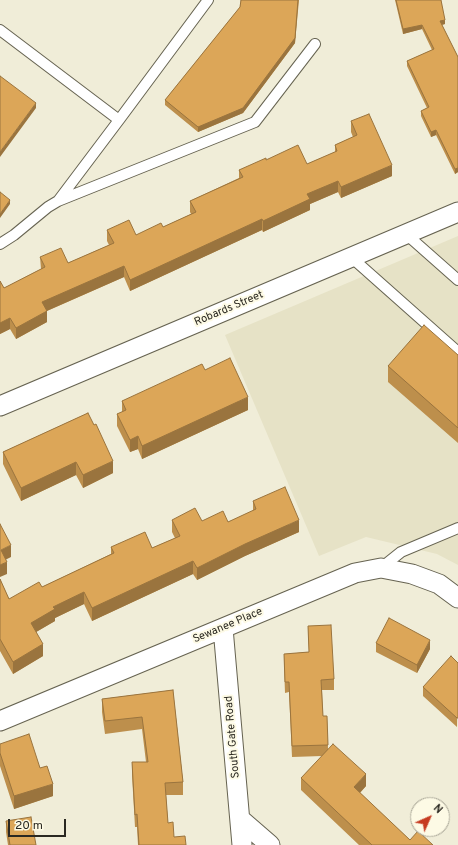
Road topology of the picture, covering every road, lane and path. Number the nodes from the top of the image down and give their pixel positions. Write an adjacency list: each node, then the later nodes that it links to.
1 (208, 0): 4 (lane)
2 (0, 30): 4 (lane)
3 (316, 44): 5 (lane)
4 (119, 120): 5 (lane)
5 (58, 201): 8 (lane)
6 (458, 212): 7 (street, Robards Street)
7 (406, 234): 9 (street, Robards Street); 10 (lane)
8 (0, 244)
9 (351, 257): 11 (lane); 12 (street, Robards Street)
10 (458, 280)
11 (458, 352)
12 (0, 406)
13 (458, 528): 14 (lane)
14 (381, 568): 15 (street, Sewanee Place); 16 (street, Sewanee Place)
15 (458, 598)
16 (223, 628): 17 (street, Sewanee Place); 18 (street, South Gate Road)
17 (0, 721)
18 (240, 819): 19 (street, South Gate Road); 20 (street)
19 (242, 845)
20 (270, 845)

